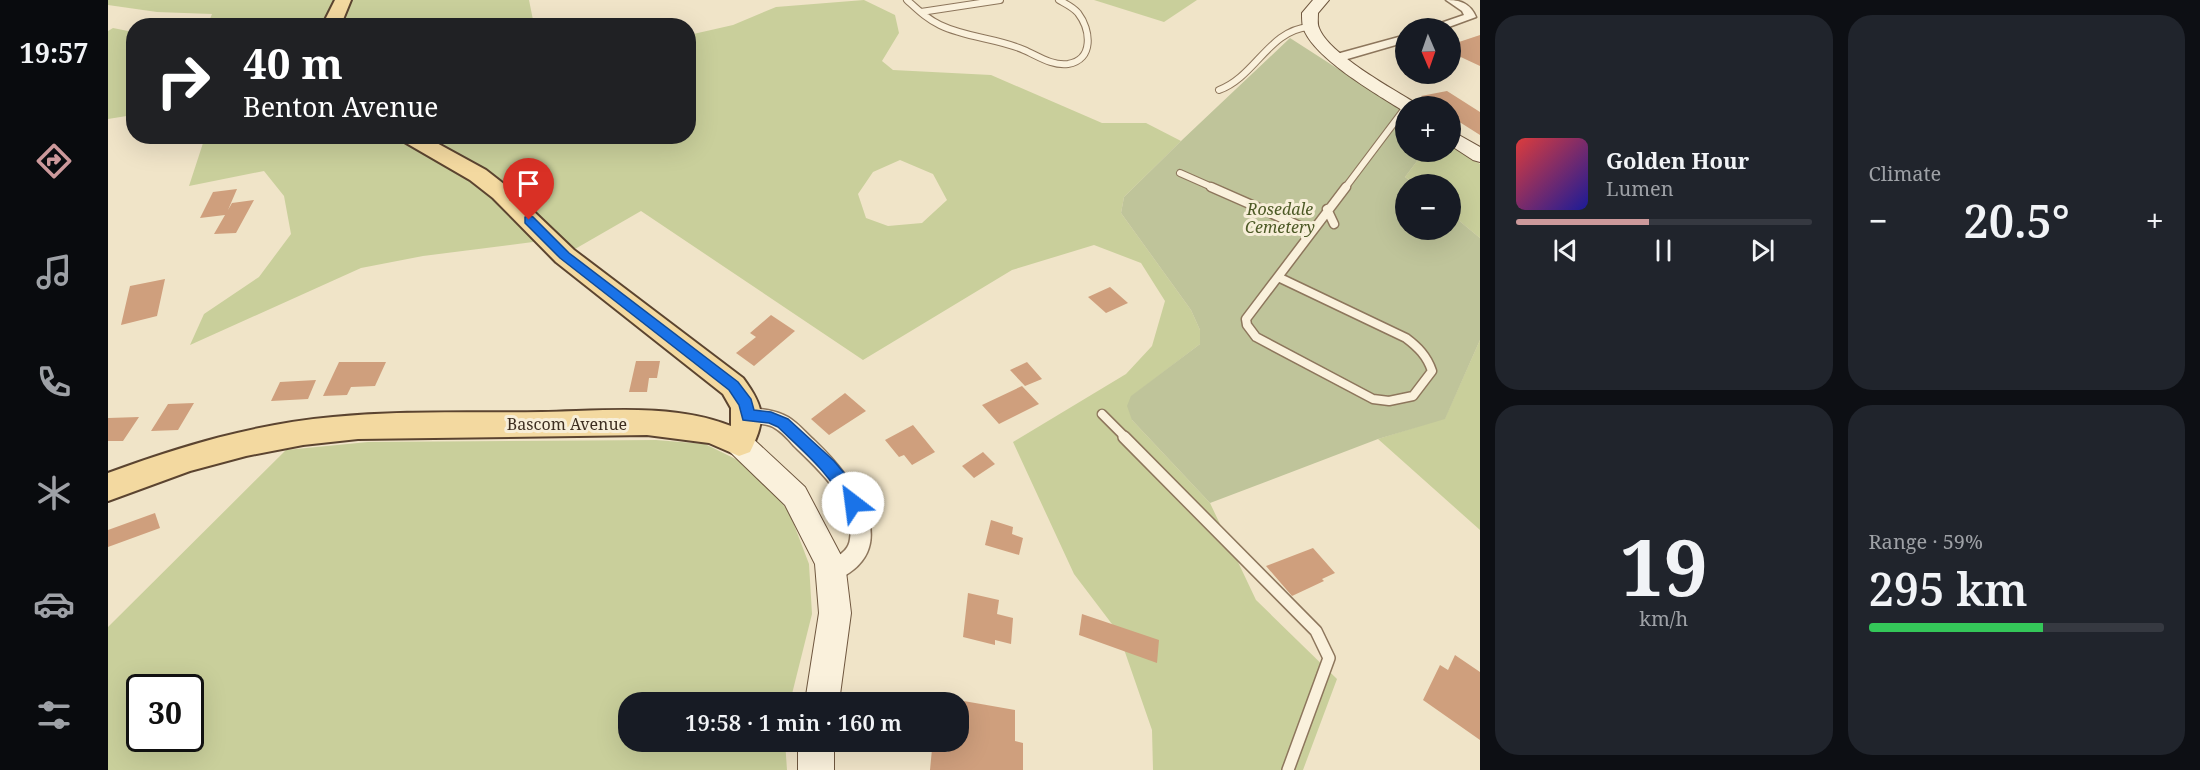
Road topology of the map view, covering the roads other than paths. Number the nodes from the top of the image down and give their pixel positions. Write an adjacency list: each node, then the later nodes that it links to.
1 (343, 0): 8 (main road)
2 (908, 0): 7 (lane)
3 (1000, 0): 7 (lane)
4 (1059, 0): 7 (lane)
5 (1321, 0): 10 (street)
6 (1451, 0): 9 (street)
7 (921, 12)
8 (335, 18)
9 (1461, 20)
10 (1309, 27): 12 (street); 13 (lane)
11 (1395, 41): 12 (street)
12 (1337, 58): 14 (street)
13 (1219, 90)
14 (1395, 98)
15 (1395, 121): 20 (lane)
16 (1461, 143): 18 (street)
17 (422, 144): 25 (main road)
18 (1480, 156)
19 (1180, 173): 22 (lane)
20 (1328, 208): 21 (lane); 22 (lane)
21 (1334, 224)
22 (1311, 231): 23 (lane)
23 (1278, 277): 23 (lane)
24 (1102, 414): 31 (lane)
25 (743, 429): 26 (main road, Bascom Avenue); 27 (street, Bascom Avenue); 27 (street)
26 (108, 487)
27 (831, 572): 28 (street, Bascom Avenue)
28 (823, 692)
29 (816, 752): 30 (street)
30 (816, 770)
31 (1288, 770)

